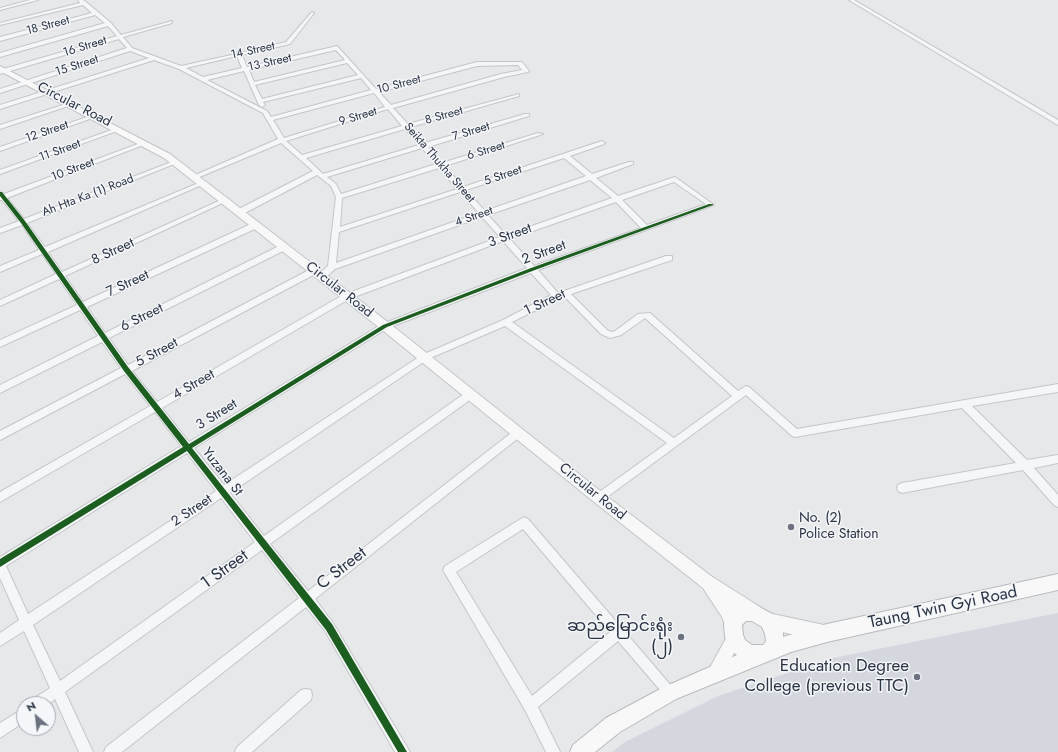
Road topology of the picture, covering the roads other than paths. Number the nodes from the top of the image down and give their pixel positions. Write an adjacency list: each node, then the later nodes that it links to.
1 (36, 0): 4 (street)
2 (851, 0): 38 (street)
3 (82, 1): 5 (street); 8 (street)
4 (0, 9)
5 (96, 13): 9 (street); 11 (street, 18 Street)
6 (312, 13): 14 (street, 14 Street)
7 (170, 22): 10 (street, 16 Street)
8 (0, 24)
9 (109, 24): 10 (street); 15 (street)
10 (120, 36): 13 (street); 20 (street, 16 Street)
11 (0, 39)
12 (337, 48): 17 (street, Seikta Thukha Street); 19 (street, 13 Street)
13 (130, 49): 16 (street); 24 (street, 15 Street)
14 (238, 53): 18 (street, 14 Street); 19 (street)
15 (0, 55)
16 (154, 58): 18 (street); 28 (street)
17 (349, 61): 22 (street, Seikta Thukha Street); 25 (street)
18 (181, 68): 23 (street)
19 (246, 69): 23 (street, 13 Street); 25 (street)
20 (2, 70): 24 (main road, Circular Road)
21 (526, 71): 27 (street, 10 Street); 33 (street, 9 Street)
22 (362, 76): 27 (street, Seikta Thukha Street); 30 (street)
23 (203, 79): 34 (street)
24 (28, 82): 26 (street, 15 Street); 28 (main road, Circular Road)
25 (252, 84): 30 (street)
26 (0, 91)
27 (375, 91): 33 (street, Seikta Thukha Street); 37 (street, 10 Street)
28 (48, 92): 31 (main road, Circular Road); 32 (street)
29 (517, 95): 39 (street, 8 Street)
30 (260, 101): 34 (street)
31 (71, 104): 36 (main road, Circular Road); 40 (street)
32 (0, 107)
33 (390, 107): 39 (street, Seikta Thukha Street); 43 (street, 9 Street)
34 (265, 112): 37 (street)
35 (527, 115): 46 (street, 7 Street)
36 (95, 116): 41 (main road, Circular Road); 47 (street, 12 Street)
37 (269, 119): 43 (street)
38 (1058, 123)
39 (406, 126): 46 (street, Seikta Thukha Street); 49 (street, 8 Street)
40 (0, 127)
41 (119, 129): 44 (main road, Circular Road); 53 (street, 11 Street)
42 (540, 134): 52 (street, 6 Street)
43 (282, 140): 49 (street); 56 (street, 9 Street)
44 (145, 143): 50 (main road, Circular Road); 58 (street, 10 Street)
45 (602, 143): 48 (street, 5 Street)
46 (424, 146): 52 (street, Seikta Thukha Street); 54 (street, 7 Street)
47 (0, 149)
48 (565, 155): 55 (street); 57 (street, 5 Street)
49 (301, 157): 54 (street)
50 (176, 162): 56 (main road, Circular Road); 65 (street, Ah Hta Ka (1) Road)
51 (631, 163): 55 (street, 4 Street)
52 (441, 165): 57 (street, Seikta Thukha Street); 59 (street, 6 Street)
53 (0, 172)
54 (320, 174): 59 (street); 63 (street, 7 Street)
55 (592, 177): 60 (street); 64 (street, 4 Street)
56 (199, 180): 61 (main road, Circular Road); 72 (street, 9 Street)
57 (462, 190): 64 (street, Seikta Thukha Street); 69 (street, 5 Street)
58 (1, 196): 65 (street, Yuzana St)
59 (339, 197): 69 (street)
60 (617, 199): 62 (street, 3 Street); 67 (street); 70 (street, 3 Street)
61 (225, 200): 63 (main road, Circular Road); 78 (street, 8 Street)
62 (711, 205): 67 (street, 2 Street)
63 (240, 212): 66 (main road, Circular Road)
64 (484, 214): 70 (street, Seikta Thukha Street); 74 (street, 4 Street)
65 (23, 222): 68 (street, Ah Hta Ka (1) Road); 72 (street, Yuzana St)
66 (256, 225): 71 (main road, Circular Road); 83 (street, 7 Street)
67 (646, 228): 76 (street, 2 Street)
68 (0, 231)
69 (336, 231): 74 (street)
70 (505, 238): 76 (street, Seikta Thukha Street); 81 (street, 3 Street)
71 (284, 247): 77 (main road, Circular Road); 86 (street, 6 Street)
72 (43, 251): 75 (street, 9 Street); 78 (street, Yuzana St)
73 (669, 258): 79 (street, 1 Street)
74 (332, 267): 77 (street, 4 Street)
75 (0, 269)
76 (532, 269): 80 (street, Seikta Thukha Street); 85 (street, 2 Street)
77 (317, 274): 81 (main road, Circular Road); 89 (street, 5 Street)
78 (61, 276): 82 (street, 8 Street); 83 (street, Yuzana St)
79 (565, 293): 80 (street, 1 Street); 93 (street)
80 (556, 296): 84 (street, 1 Street)
81 (346, 297): 85 (main road, Circular Road); 95 (street, 4 Street)
82 (0, 303)
83 (82, 306): 86 (street, Yuzana St); 87 (street, 7 Street)
84 (506, 322): 88 (street, 1 Street); 98 (street)
85 (386, 326): 88 (main road, Circular Road); 99 (street, 3 Street)
86 (104, 337): 89 (street, Yuzana St); 91 (street, 6 Street)
87 (0, 344)
88 (424, 358): 92 (main road, Circular Road); 103 (street, 2 Street)
89 (126, 370): 95 (street, Yuzana St); 97 (street, 5 Street)
90 (1058, 388): 94 (street)
91 (0, 389)
92 (471, 394): 96 (main road, Circular Road); 107 (street, 1 Street)
93 (738, 396): 94 (street); 98 (street)
94 (964, 404): 101 (street)
95 (156, 407): 99 (street, Yuzana St); 104 (street, 4 Street)
96 (518, 432): 105 (main road, Circular Road); 112 (street, C Street)
97 (0, 436)
98 (674, 443): 105 (street)
99 (188, 447): 103 (street, Yuzana St); 108 (street, 3 Street)
100 (1058, 458): 101 (street)
101 (1026, 464): 102 (street); 106 (street)
102 (902, 488)
103 (222, 491): 107 (street, Yuzana St); 114 (street, 2 Street)
104 (0, 497)
105 (599, 498): 110 (main road, Circular Road)
106 (1058, 502)
107 (263, 543): 112 (street, Yuzana St); 121 (street, 1 Street)
108 (0, 563)
109 (0, 566): 114 (street)
110 (706, 581): 113 (main road, Circular Road); 115 (main road)
111 (1058, 582): 117 (highway, Taung Twin Gyi Road)
112 (306, 598): 129 (street, C Street); 131 (street, Yuzana St)
113 (762, 617): 115 (highway); 117 (main road, Circular Road); 119 (highway)
114 (26, 622): 118 (street, 2 Street); 121 (street)
115 (733, 630): 119 (highway); 120 (main road)
116 (619, 633): 122 (street); 125 (street); 125 (street)
117 (827, 633): 119 (highway, Taung Twin Gyi Road)
118 (0, 640)
119 (764, 653): 120 (highway)
120 (715, 673): 122 (highway)
121 (57, 690): 124 (street, 1 Street); 128 (street)
122 (670, 693): 133 (highway)
123 (306, 695): 130 (street)
124 (49, 696)
125 (530, 705): 132 (street)
126 (16, 720): 127 (street)
127 (0, 731)
128 (86, 752)
129 (112, 752)
130 (242, 752)
131 (403, 752)
132 (553, 752)
133 (580, 752)

